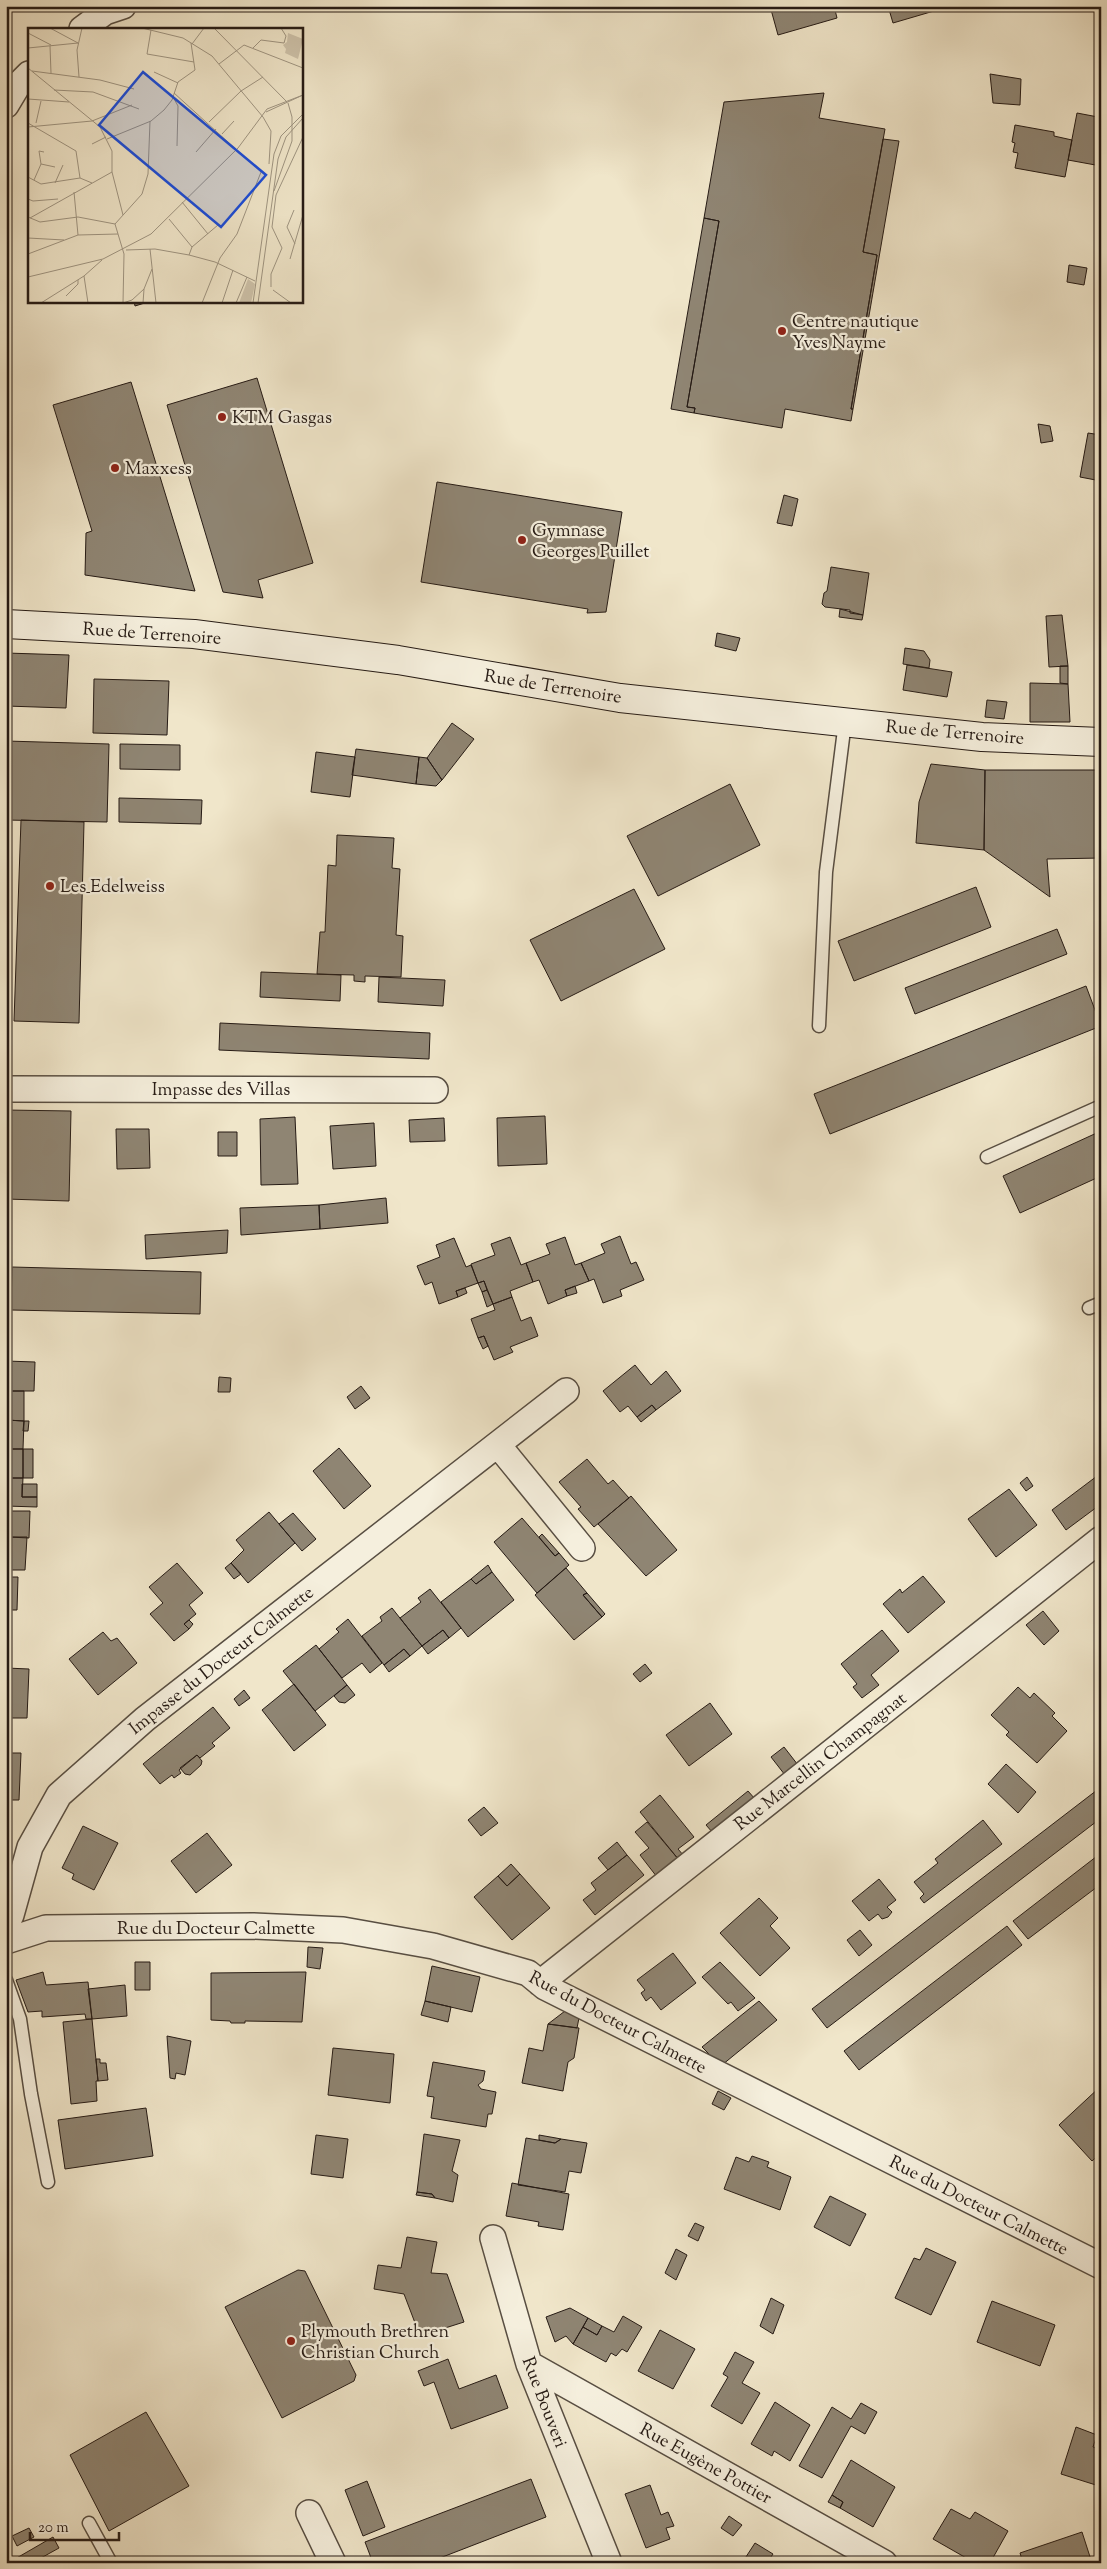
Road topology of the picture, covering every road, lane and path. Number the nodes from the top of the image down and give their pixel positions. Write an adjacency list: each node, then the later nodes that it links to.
1 (123, 6): 2 (street)
2 (83, 28)
3 (28, 75): 4 (street)
4 (6, 105)
5 (6, 624): 6 (street, Rue de Terrenoire)
6 (845, 722): 7 (street, Rue de Terrenoire); 8 (lane)
7 (1101, 742)
8 (819, 1026)
9 (6, 1089): 10 (street, Impasse des Villas)
10 (436, 1090)
11 (1101, 1106): 12 (lane)
12 (987, 1157)
13 (566, 1392): 14 (street, Impasse du Docteur Calmette)
14 (498, 1445): 16 (street); 17 (street, Impasse du Docteur Calmette)
15 (1101, 1539): 20 (street, Rue Marcellin Champagnat)
16 (582, 1548)
17 (6, 1923)
18 (6, 1941): 20 (street, Rue du Docteur Calmette)
19 (6, 1980): 21 (lane)
20 (540, 1983): 23 (street, Rue du Docteur Calmette)
21 (48, 2182)
22 (493, 2238): 24 (street, Rue Bouveri)
23 (1101, 2266)
24 (529, 2364): 29 (street, Rue Bouveri); 30 (street, Rue Eugène Pottier)
25 (309, 2513): 28 (street)
26 (89, 2523): 27 (lane)
27 (111, 2563)
28 (333, 2563)
29 (608, 2563)
30 (884, 2563)

